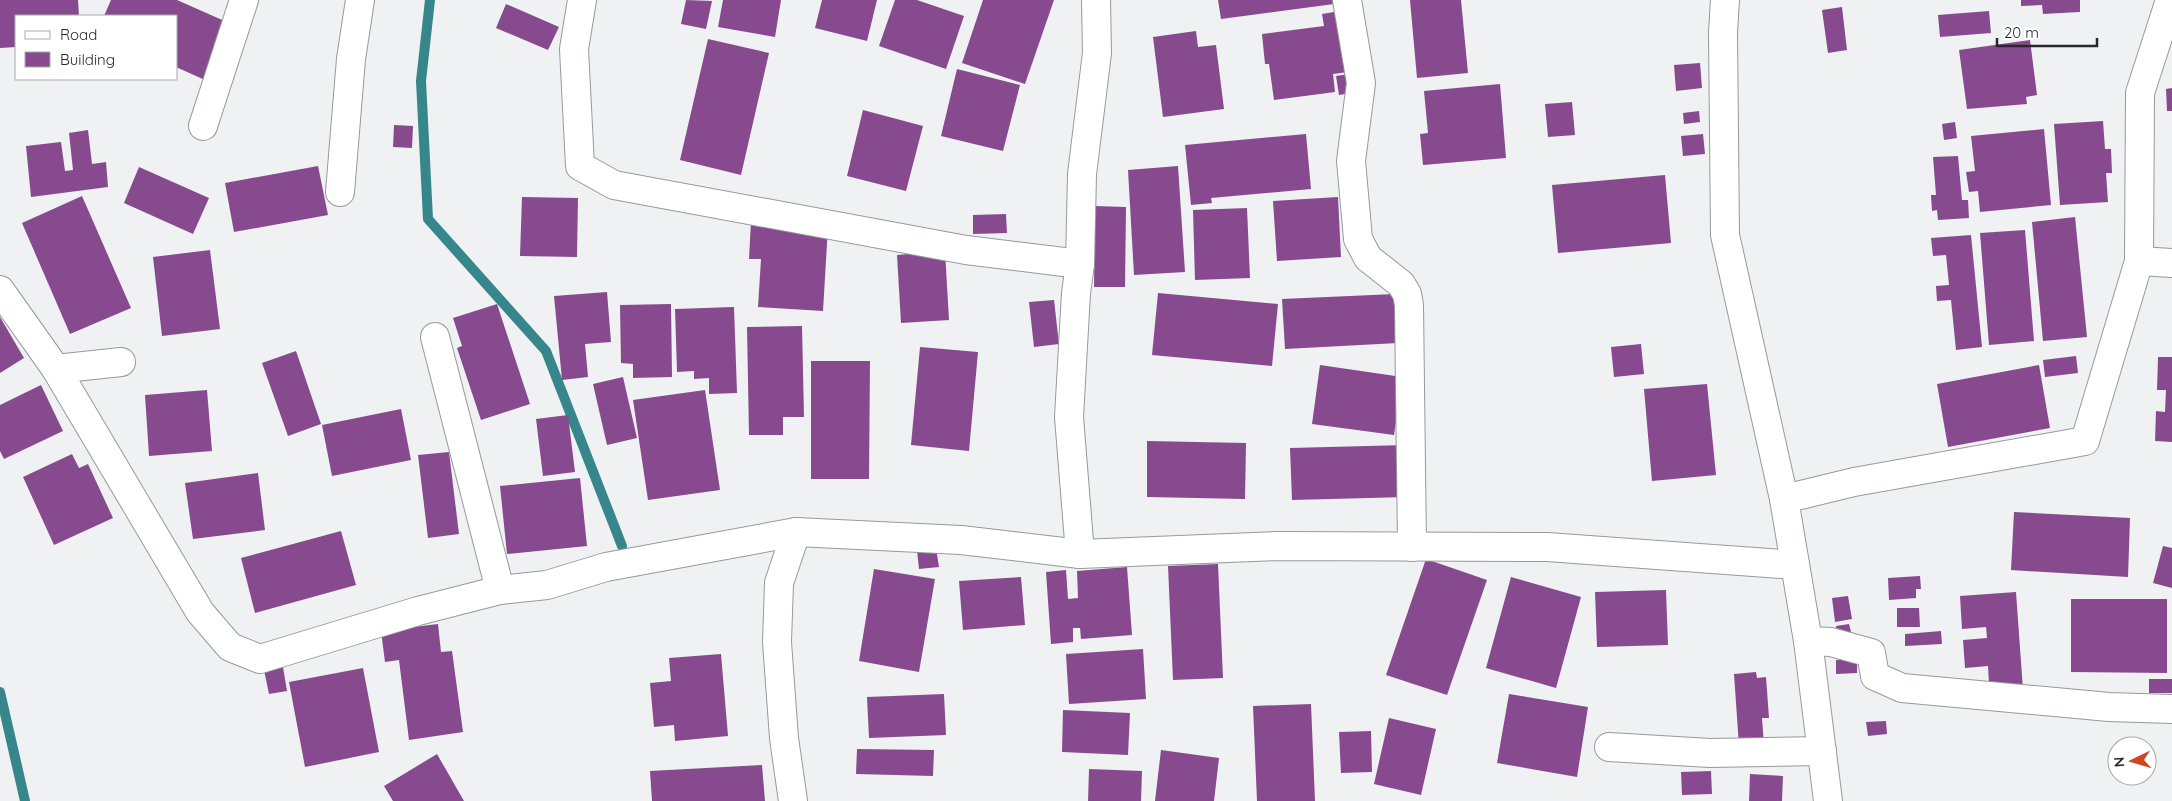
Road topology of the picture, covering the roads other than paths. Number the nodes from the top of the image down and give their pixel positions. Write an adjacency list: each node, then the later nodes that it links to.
1 (244, 0): 8 (street)
2 (360, 0): 9 (street)
3 (582, 0): 12 (street)
4 (1096, 0): 12 (street)
5 (1347, 0): 19 (street)
6 (1725, 0): 17 (street)
7 (2170, 0): 10 (street)
8 (203, 126)
9 (340, 192)
10 (2139, 261): 11 (street); 17 (street)
11 (2172, 263)
12 (1080, 264): 20 (street)
13 (0, 290): 16 (street)
14 (435, 336): 22 (street)
15 (121, 362): 16 (street)
16 (56, 369): 22 (street)
17 (1784, 499): 21 (street)
18 (796, 532): 20 (street); 22 (street); 27 (street)
19 (1412, 547): 20 (street); 21 (street)
20 (1080, 554)
21 (1796, 565): 23 (street)
22 (500, 590)
23 (1808, 641): 24 (street); 26 (street)
24 (2172, 709)
25 (1609, 747): 26 (street)
26 (1822, 751): 28 (street)
27 (793, 801)
28 (1828, 801)

